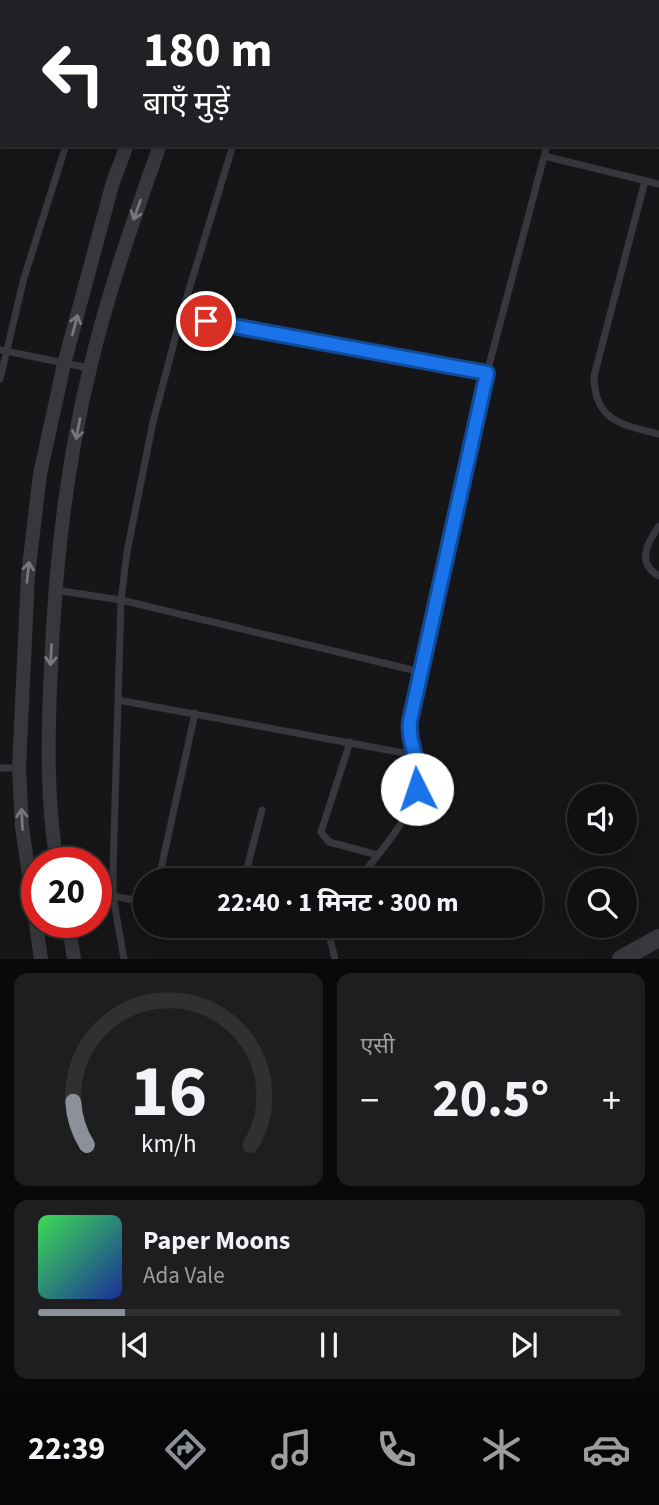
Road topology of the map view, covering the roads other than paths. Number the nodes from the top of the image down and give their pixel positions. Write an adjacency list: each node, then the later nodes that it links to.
1 (65, 147): 10 (lane)
2 (126, 147): 11 (street, one-way to 2)
3 (159, 147): 12 (street, one-way to 12)
4 (232, 147): 9 (lane)
5 (547, 147): 6 (lane)
6 (544, 156): 7 (lane); 13 (lane)
7 (645, 181): 8 (lane); 15 (lane)
8 (659, 184)
9 (181, 316): 13 (lane); 19 (lane)
10 (3, 351): 11 (lane); 14 (lane)
11 (64, 365): 12 (lane); 26 (street, one-way to 11)
12 (89, 368): 18 (street, one-way to 18)
13 (487, 373): 20 (lane)
14 (0, 379)
15 (659, 434)
16 (659, 526): 17 (lane)
17 (659, 576)
18 (54, 590): 19 (lane); 28 (street, one-way to 28)
19 (121, 600): 20 (lane); 21 (lane)
20 (421, 672): 24 (lane)
21 (118, 700): 22 (lane); 33 (lane)
22 (195, 713): 23 (lane); 30 (lane)
23 (350, 742): 24 (lane); 29 (lane)
24 (415, 755): 29 (lane)
25 (0, 768): 26 (lane)
26 (19, 768): 38 (street, one-way to 26)
27 (262, 810): 31 (lane)
28 (56, 847)
29 (378, 855): 32 (lane)
30 (161, 868)
31 (247, 868)
32 (368, 868)
33 (113, 896): 34 (lane); 40 (lane)
34 (133, 900)
35 (71, 938): 39 (street)
36 (330, 938): 41 (lane)
37 (659, 938): 42 (street)
38 (41, 959)
39 (74, 959)
40 (124, 959)
41 (335, 959)
42 (621, 959)

